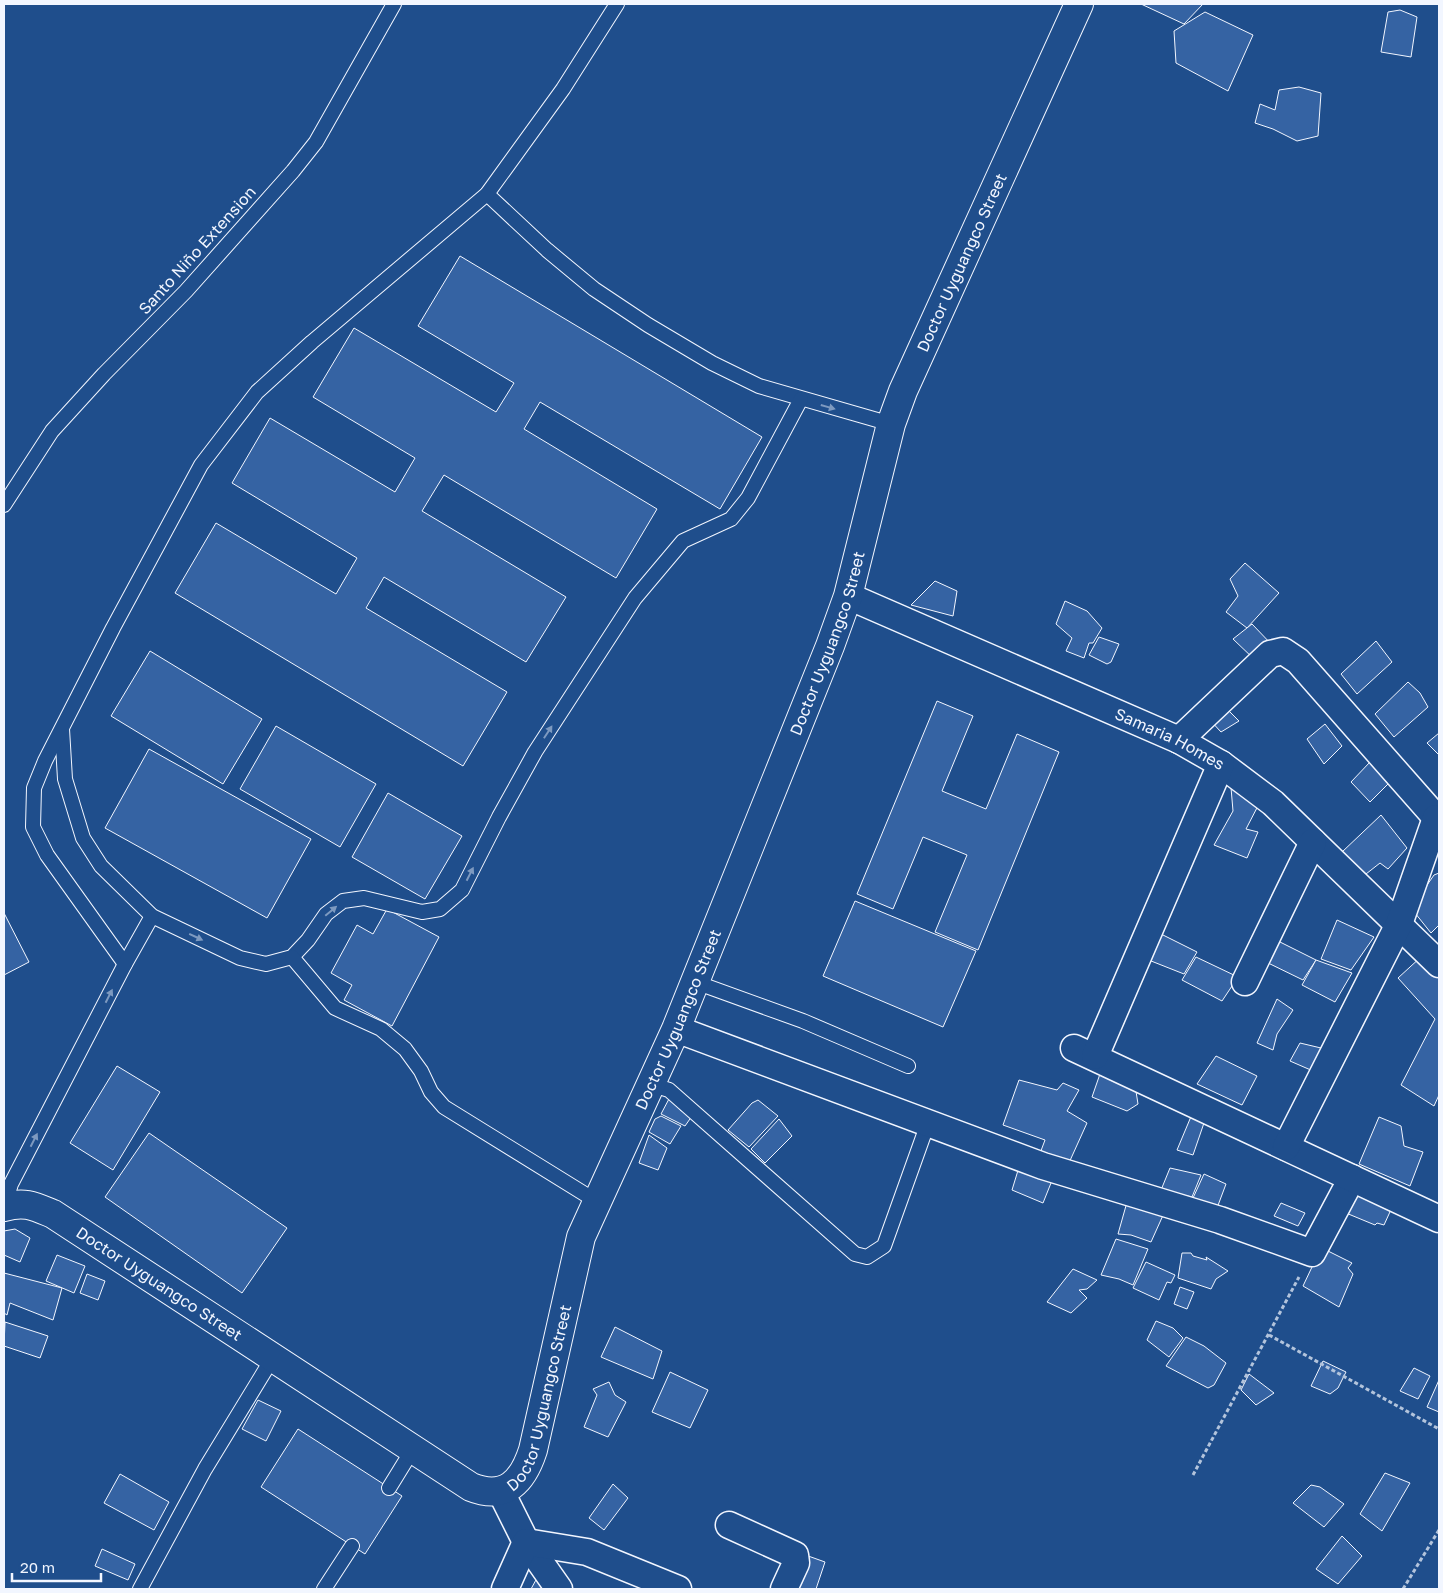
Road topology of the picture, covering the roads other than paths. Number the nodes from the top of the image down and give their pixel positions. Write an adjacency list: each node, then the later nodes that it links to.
1 (394, 4): 7 (lane, Santo Niño Extension)
2 (617, 4): 4 (lane)
3 (1079, 4): 6 (main road, Doctor Uyguangco Street)
4 (487, 194): 5 (lane); 9 (lane)
5 (802, 399): 6 (lane, one-way to 6); 16 (lane, one-way to 5)
6 (891, 424): 8 (main road, Doctor Uyguangco Street)
7 (4, 505)
8 (848, 596): 10 (street, Samaria Homes); 19 (main road, Doctor Uyguangco Street)
9 (62, 728): 14 (lane); 17 (lane)
10 (1179, 740): 11 (street, Samaria Homes); 12 (street)
11 (1221, 764): 13 (street, Samaria Homes); 25 (street)
12 (1438, 819): 15 (street)
13 (1312, 842): 15 (street, Samaria Homes); 20 (street)
14 (152, 916): 16 (lane, one-way to 16); 17 (lane)
15 (1399, 924): 18 (street, Samaria Homes); 25 (street)
16 (292, 957): 27 (lane)
17 (125, 964): 28 (lane, one-way to 17)
18 (1439, 964)
19 (695, 982): 21 (main road, Doctor Uyguangco Street); 22 (lane)
20 (1245, 982)
21 (676, 1029): 23 (main road, Doctor Uyguangco Street); 24 (street)
22 (908, 1066)
23 (650, 1084): 24 (lane); 27 (main road, Doctor Uyguangco Street)
24 (928, 1123): 26 (street)
25 (1286, 1147): 26 (street)
26 (1352, 1178): 29 (street)
27 (596, 1201): 33 (main road, Doctor Uyguangco Street)
28 (4, 1207): 30 (main road, Doctor Uyguangco Street)
29 (1439, 1219)
30 (272, 1358): 31 (main road, Doctor Uyguangco Street); 37 (lane)
31 (413, 1449): 32 (lane); 33 (main road, Doctor Uyguangco Street)
32 (389, 1488)
33 (502, 1492): 35 (street)
34 (729, 1525): 42 (street)
35 (526, 1542): 39 (street); 40 (street); 41 (street)
36 (352, 1546): 38 (lane)
37 (140, 1589)
38 (324, 1589)
39 (505, 1589)
40 (559, 1589)
41 (678, 1589)
42 (784, 1589)

